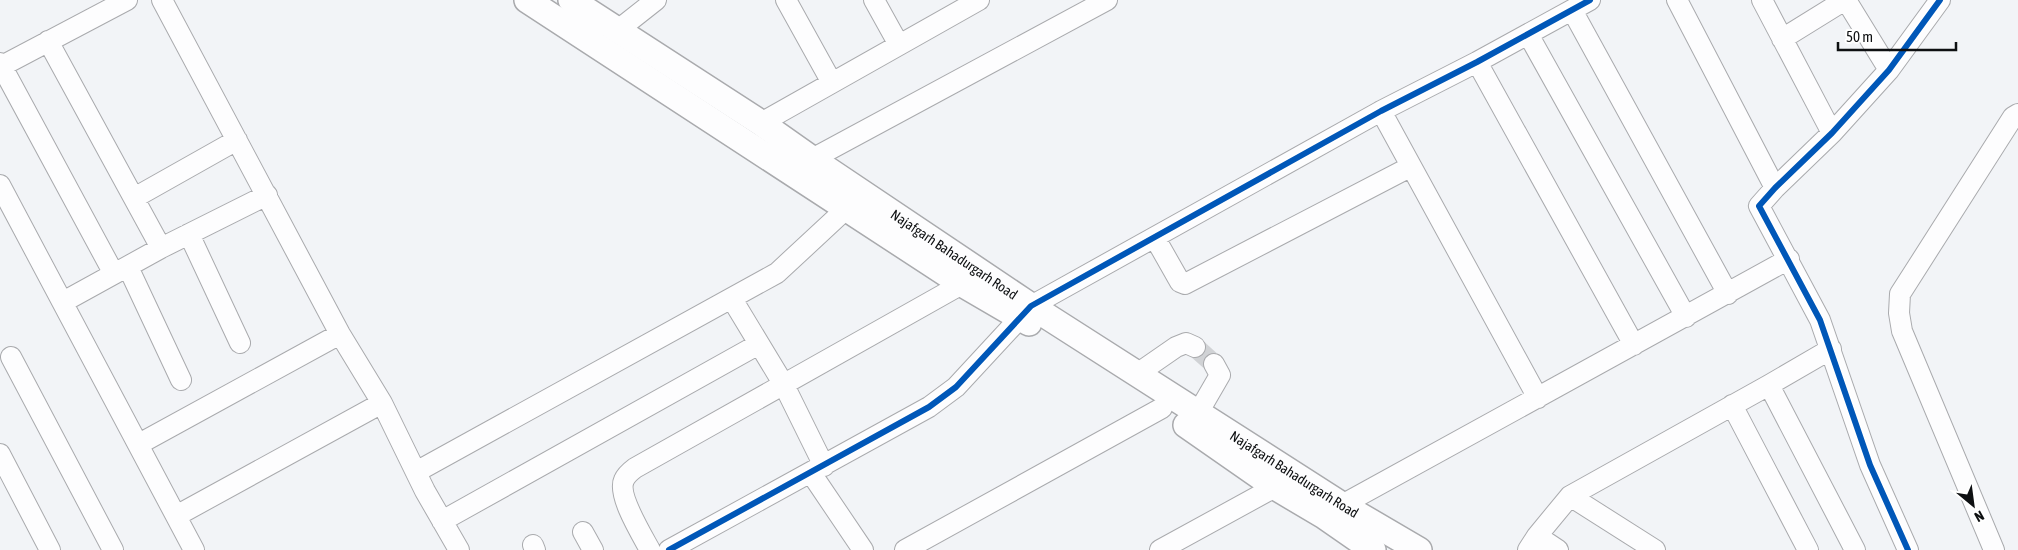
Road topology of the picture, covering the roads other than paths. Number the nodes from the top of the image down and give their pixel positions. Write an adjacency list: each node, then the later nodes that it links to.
1 (127, 0): 19 (street)
2 (162, 0): 31 (street)
3 (527, 0): 26 (main road, Najafgarh Bahadurgarh Road)
4 (570, 0): 16 (main road, Najafgarh Bahadurgarh Road)
5 (656, 0): 16 (street)
6 (786, 0): 25 (street)
7 (874, 0): 20 (street)
8 (979, 0): 20 (street)
9 (1106, 0): 32 (street)
10 (1590, 0): 15 (street)
11 (1676, 0): 35 (street)
12 (1762, 0): 18 (street)
13 (1846, 0): 18 (street); 24 (street)
14 (1940, 0): 24 (street)
15 (1572, 10): 17 (street); 45 (street)
16 (618, 30): 23 (main road, Najafgarh Bahadurgarh Road)
17 (1528, 34): 21 (street); 49 (street)
18 (1782, 38): 30 (street)
19 (48, 41): 22 (street); 37 (street)
20 (899, 45): 25 (street)
21 (1477, 62): 27 (street); 53 (street)
22 (0, 65): 43 (street)
23 (676, 68): 26 (main road); 29 (main road, Najafgarh Bahadurgarh Road)
24 (1888, 70): 30 (street)
25 (832, 83): 29 (street)
26 (661, 87): 38 (main road, Najafgarh Bahadurgarh Road)
27 (1381, 111): 33 (street); 40 (street)
28 (2018, 114): 95 (street)
29 (761, 123): 32 (main road, Najafgarh Bahadurgarh Road)
30 (1832, 133): 35 (street)
31 (237, 140): 36 (street); 37 (street)
32 (812, 159): 48 (main road, Najafgarh Bahadurgarh Road)
33 (1410, 167): 40 (street); 62 (street)
34 (0, 185): 47 (street)
35 (1775, 188): 42 (street)
36 (266, 195): 39 (street); 50 (street)
37 (134, 198): 41 (street)
38 (847, 208): 44 (main road, Najafgarh Bahadurgarh Road); 46 (street)
39 (189, 234): 41 (street); 51 (street)
40 (1155, 238): 48 (street)
41 (161, 248): 43 (street)
42 (1789, 259): 45 (street); 55 (street)
43 (121, 270): 47 (street); 59 (street)
44 (962, 284): 48 (main road, Najafgarh Bahadurgarh Road); 60 (street)
45 (1728, 294): 49 (street)
46 (732, 298): 52 (street); 70 (street)
47 (62, 302): 67 (street)
48 (1025, 312): 58 (main road, Najafgarh Bahadurgarh Road); 65 (main road, Najafgarh Bahadurgarh Road); 69 (street)
49 (1686, 317): 53 (street)
50 (340, 334): 63 (street); 67 (street)
51 (240, 343)
52 (760, 344): 60 (street); 75 (street)
53 (1634, 345): 62 (street)
54 (1195, 347): 58 (street)
55 (1831, 348): 61 (street); 94 (street)
56 (11, 357): 79 (street)
57 (1214, 364): 66 (street)
58 (1137, 374): 66 (main road, Najafgarh Bahadurgarh Road)
59 (181, 380)
60 (784, 385): 69 (street); 83 (street)
61 (1770, 385): 64 (street); 93 (street)
62 (1538, 398): 73 (street)
63 (382, 404): 70 (street); 74 (street)
64 (1732, 406): 72 (street); 92 (street)
65 (1162, 408): 71 (main road, Najafgarh Bahadurgarh Road); 86 (street)
66 (1198, 413): 73 (main road, Najafgarh Bahadurgarh Road)
67 (139, 444): 74 (street)
68 (0, 454): 78 (street)
69 (817, 469): 84 (street); 85 (street)
70 (416, 472): 75 (street)
71 (1275, 487): 87 (street); 88 (main road, Najafgarh Bahadurgarh Road)
72 (1570, 496): 77 (street); 91 (street)
73 (1342, 505): 89 (main road, Najafgarh Bahadurgarh Road)
74 (176, 516): 80 (street)
75 (442, 521): 81 (street)
76 (583, 532): 82 (street)
77 (1532, 543): 90 (street)
78 (50, 550)
79 (113, 550)
80 (194, 550)
81 (459, 550)
82 (594, 550)
83 (650, 550)
84 (669, 550)
85 (863, 550)
86 (905, 550)
87 (1160, 550)
88 (1373, 550)
89 (1420, 550)
90 (1558, 550)
91 (1655, 550)
92 (1808, 550)
93 (1854, 550)
94 (1908, 550)
95 (1994, 550)

